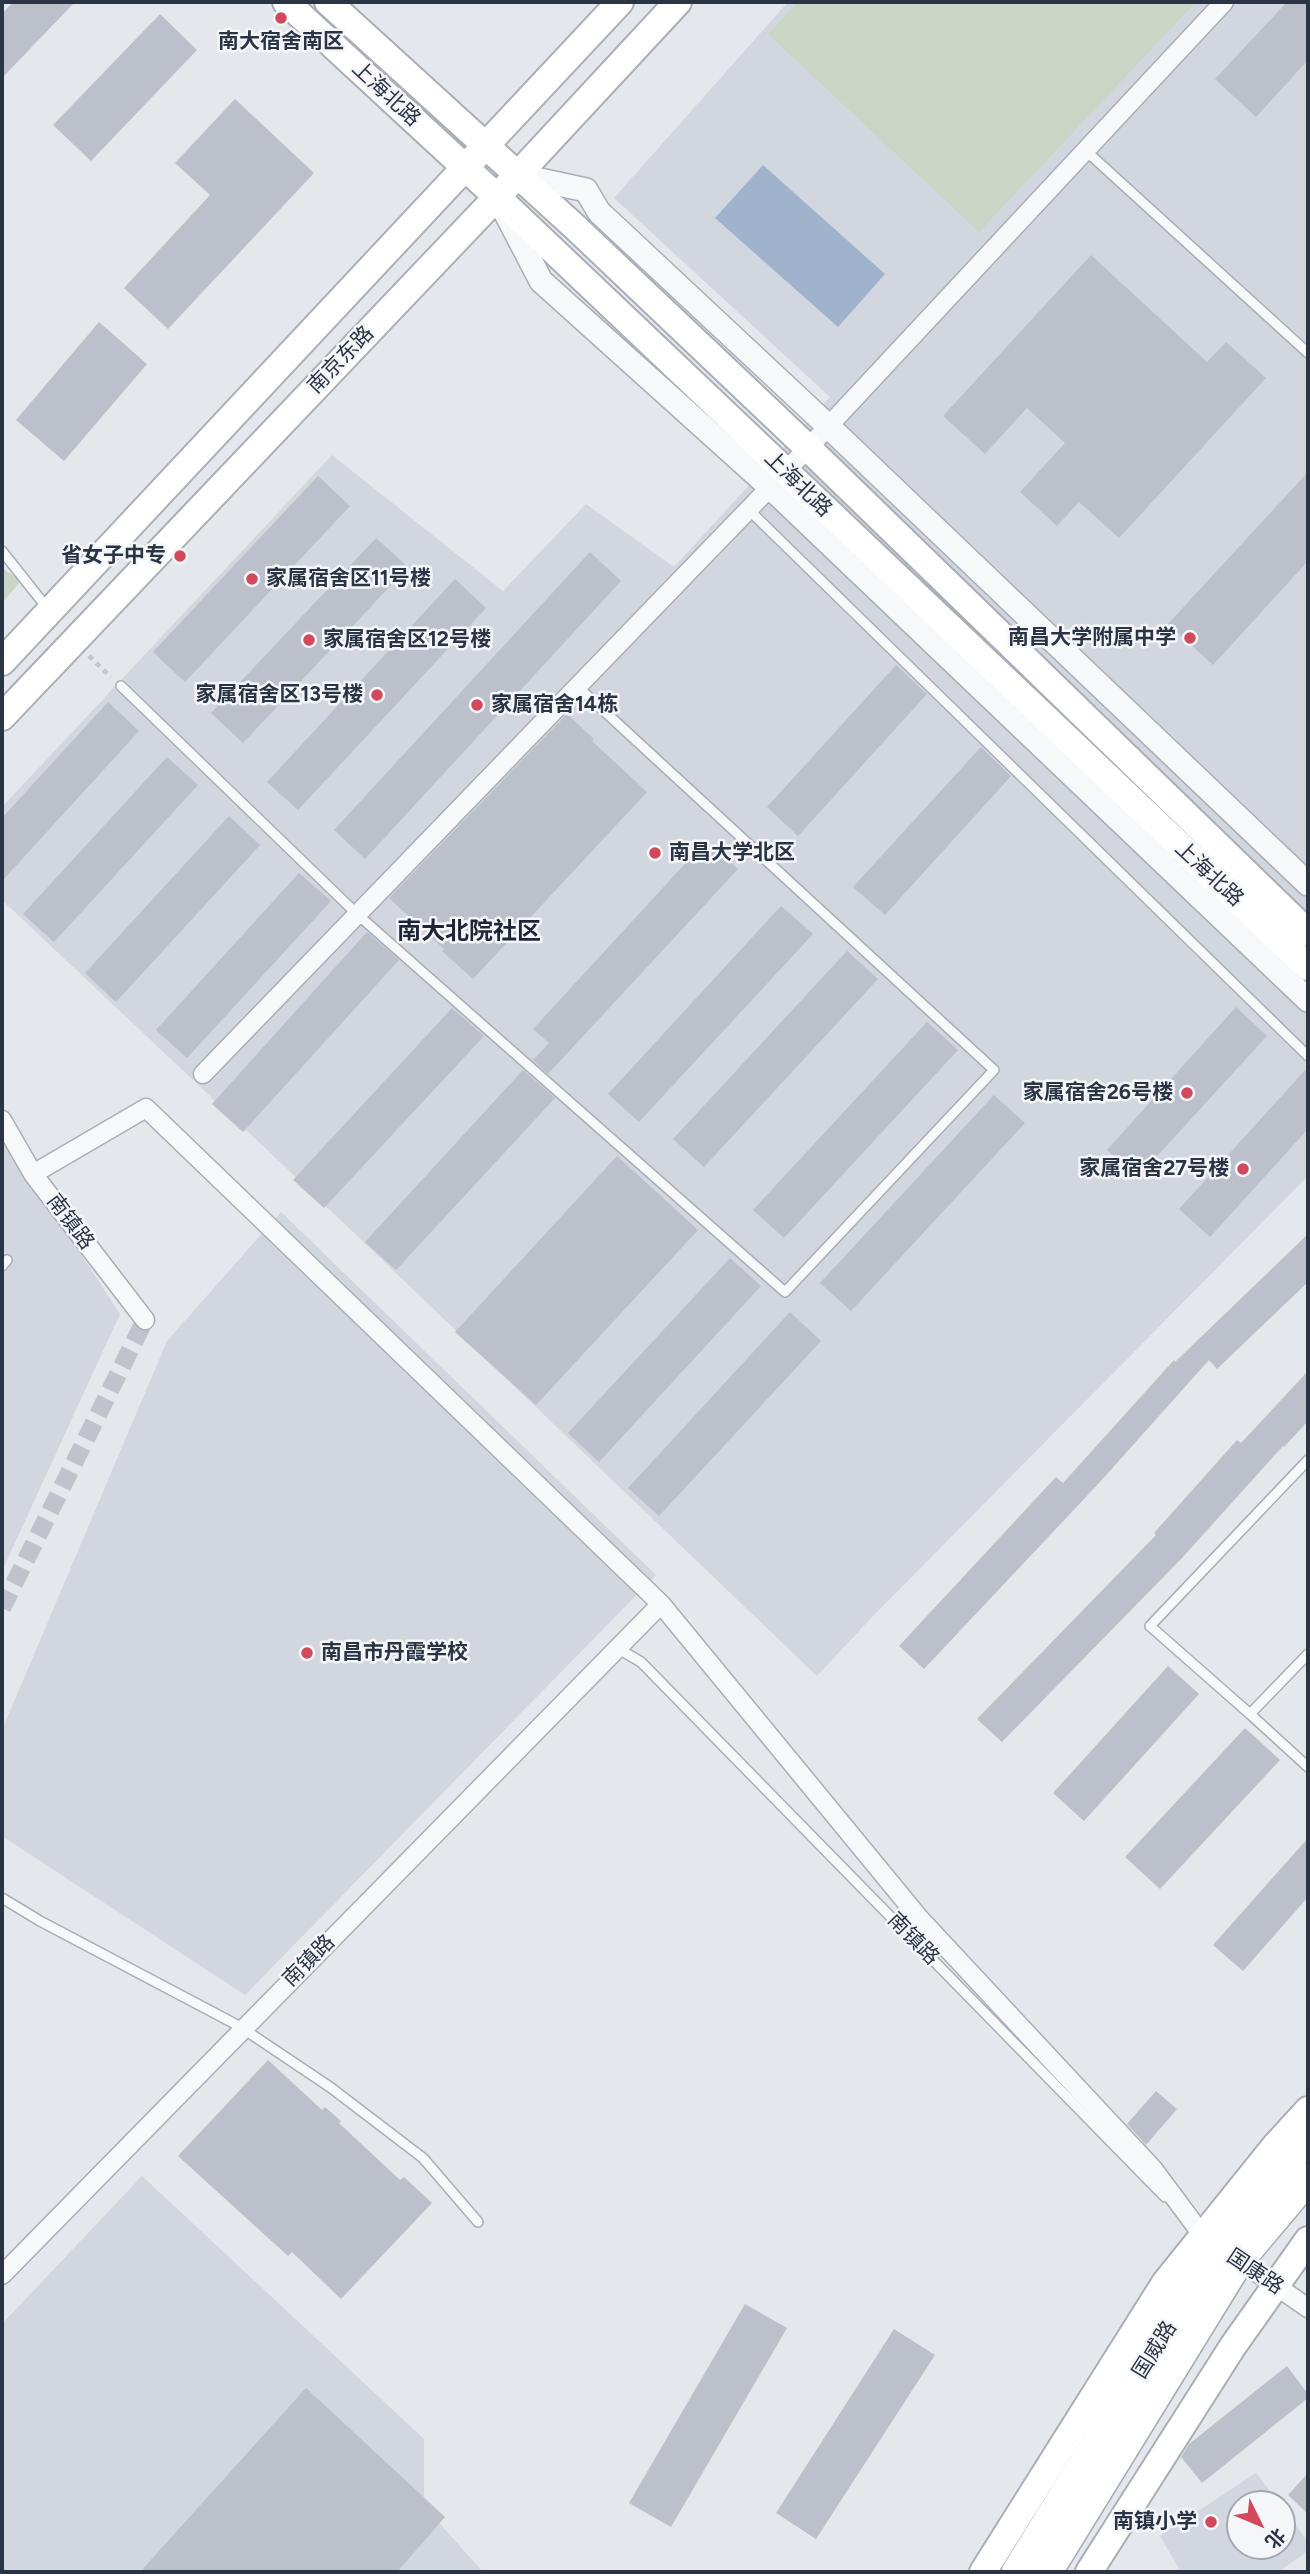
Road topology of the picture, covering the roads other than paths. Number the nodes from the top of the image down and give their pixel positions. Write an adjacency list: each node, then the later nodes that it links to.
1 (286, 2): 8 (main road, 上海北路)
2 (328, 2): 6 (main road, 上海北路)
3 (620, 2): 6 (main road, 南京东路)
4 (678, 2): 9 (main road, 南京东路)
5 (1224, 2): 7 (street)
6 (485, 144): 8 (main road, 南京东路); 9 (main road, 上海北路)
7 (1084, 149): 11 (lane); 12 (street)
8 (463, 167): 10 (main road, 上海北路); 17 (main road, 南京东路)
9 (517, 175): 10 (main road, 南京东路); 12 (street); 13 (main road, 上海北路)
10 (497, 197): 14 (main road, 上海北路); 21 (main road, 南京东路)
11 (1308, 353)
12 (828, 426): 13 (street); 22 (street)
13 (808, 448): 14 (street); 24 (main road, 上海北路)
14 (778, 480): 15 (street); 25 (main road, 上海北路); 26 (street)
15 (748, 510): 20 (street); 27 (lane)
16 (2, 551): 17 (lane)
17 (49, 610): 18 (main road, 南京东路)
18 (2, 662)
19 (121, 687): 23 (lane)
20 (579, 688): 23 (street); 23 (lane)
21 (2, 716)
22 (1308, 884)
23 (358, 915): 28 (street)
24 (1308, 933)
25 (1308, 967)
26 (1308, 1000)
27 (1308, 1056)
28 (203, 1074)
29 (2, 1120): 30 (street, 南镇路)
30 (33, 1174): 31 (street, 南镇路); 33 (street, 国康路)
31 (145, 1321)
32 (1308, 1460): 36 (lane)
33 (661, 1604): 34 (street, 南镇路); 45 (street, 国康路)
34 (616, 1647): 39 (street, 南镇路); 45 (lane, 南镇路)
35 (1308, 1654): 36 (lane)
36 (1250, 1714): 37 (lane)
37 (1308, 1767)
38 (2, 1898): 39 (lane)
39 (243, 2028): 43 (lane); 46 (street, 南镇路)
40 (1308, 2110): 45 (main road)
41 (1308, 2138): 45 (main road, 国威路)
42 (1308, 2178): 45 (main road, 国威路)
43 (478, 2222)
44 (1308, 2240): 47 (main road)
45 (1220, 2248): 47 (street, 国康路); 49 (main road); 50 (main road, 国威路); 51 (main road, 国威路)
46 (2, 2275)
47 (1276, 2286): 48 (street, 国康路); 52 (main road)
48 (1308, 2308)
49 (983, 2572)
50 (1017, 2572)
51 (1047, 2572)
52 (1089, 2572)

